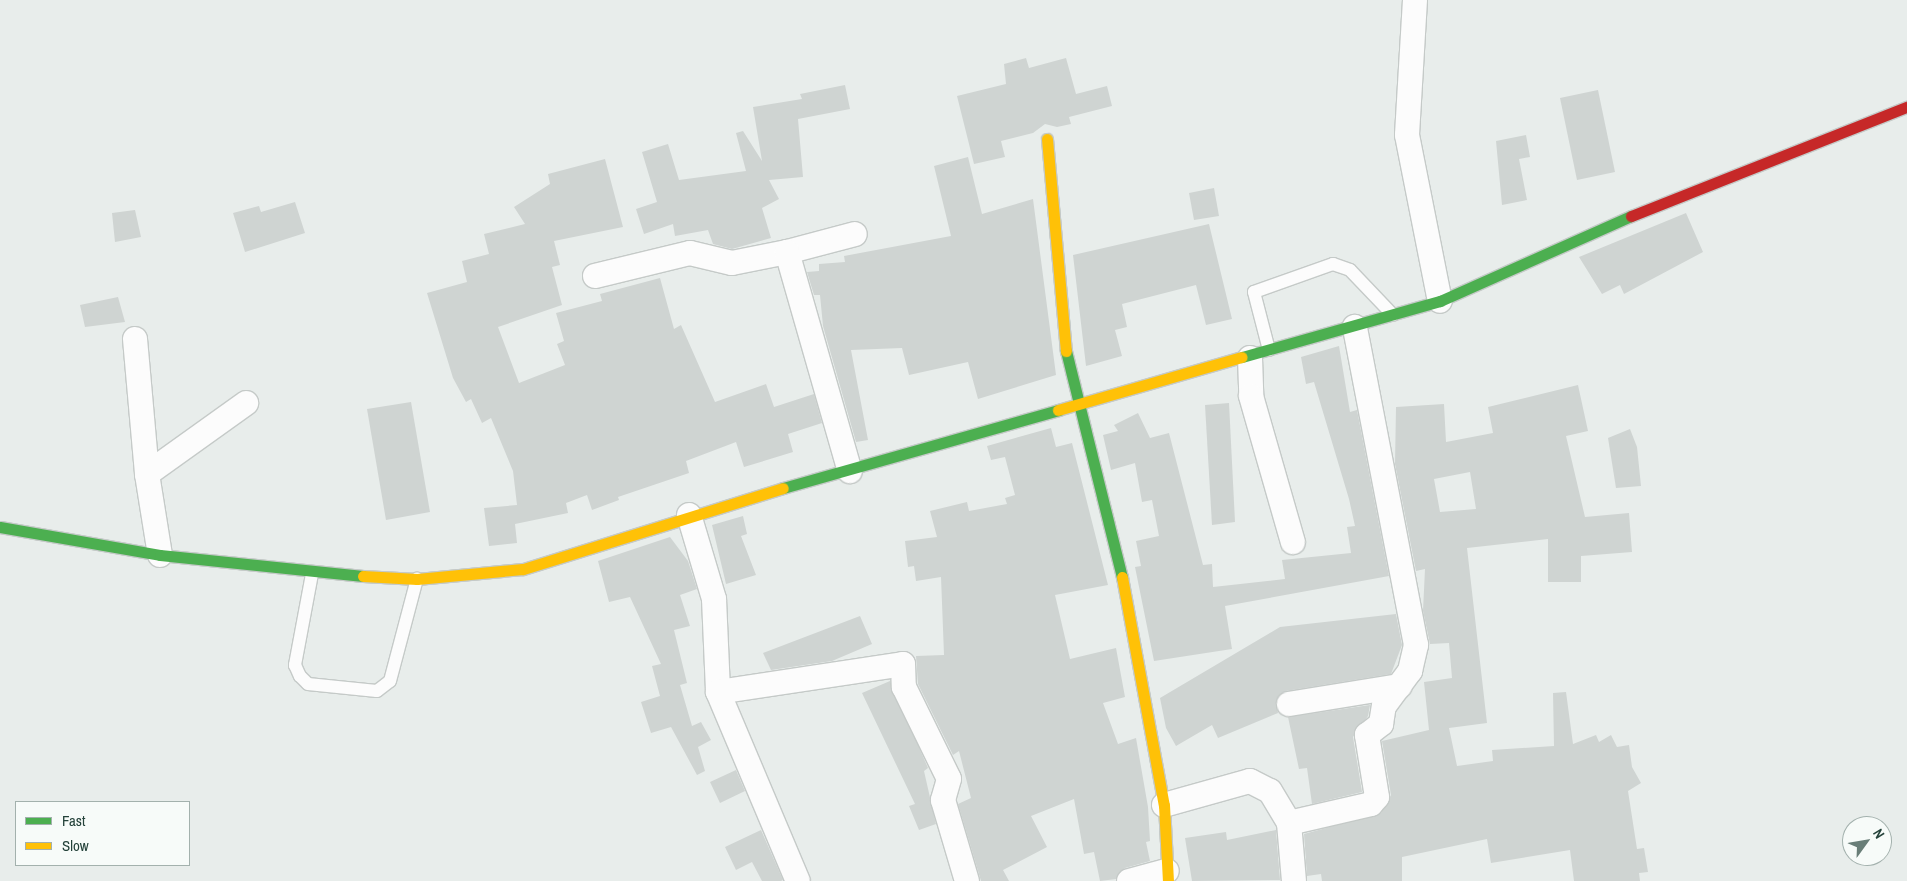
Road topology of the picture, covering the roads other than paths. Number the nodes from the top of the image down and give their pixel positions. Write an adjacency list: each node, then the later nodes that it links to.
1 (1415, 0): 7 (street)
2 (1907, 108): 7 (street)
3 (1048, 139): 13 (street)
4 (855, 234): 5 (street)
5 (787, 252): 6 (street); 14 (street)
6 (595, 276)
7 (1440, 302): 8 (street)
8 (1394, 316): 9 (street); 11 (lane)
9 (1355, 327): 11 (street); 22 (street)
10 (135, 339): 15 (street)
11 (1259, 354): 13 (street); 18 (street)
12 (246, 403): 15 (street)
13 (1082, 403): 14 (street); 25 (street)
14 (850, 471): 16 (street)
15 (147, 474): 19 (street)
16 (689, 515): 21 (street); 23 (street)
17 (0, 527): 19 (street)
18 (1293, 542)
19 (160, 555): 20 (street)
20 (312, 574): 21 (street); 21 (lane)
21 (417, 579)
22 (1400, 686): 24 (street); 26 (street)
23 (718, 692): 28 (street); 29 (street)
24 (1289, 704)
25 (1164, 804): 26 (street); 27 (street)
26 (1289, 823): 31 (street)
27 (1168, 876): 30 (street)
28 (798, 881)
29 (967, 881)
30 (1129, 881)
31 (1294, 881)

